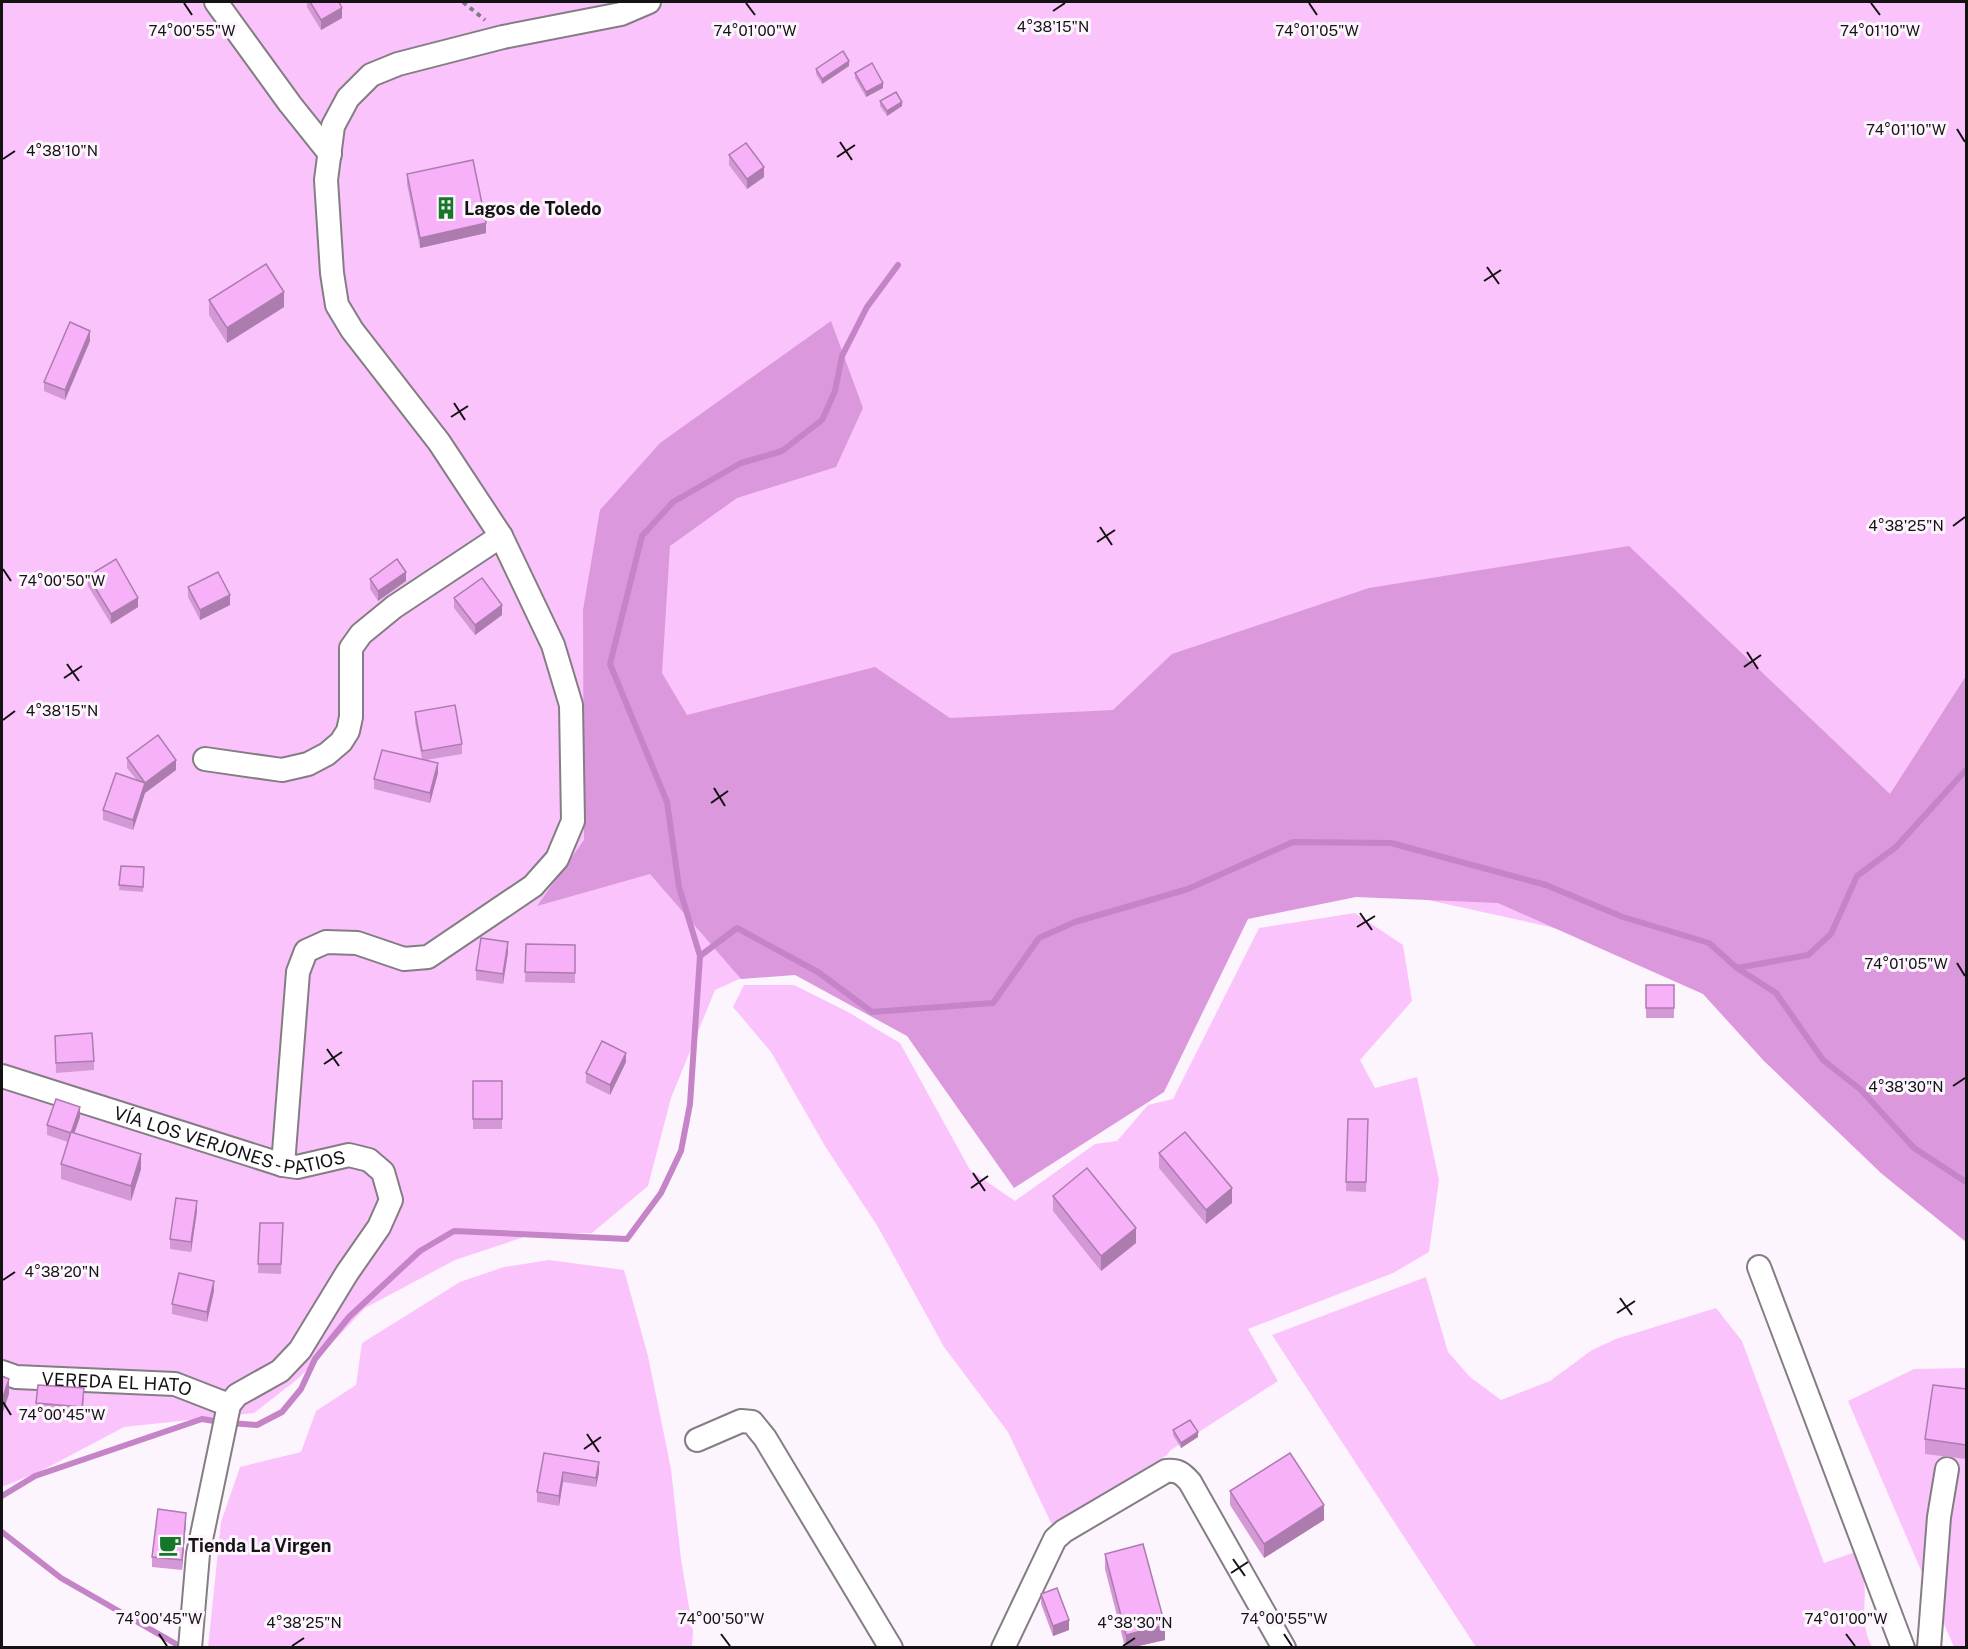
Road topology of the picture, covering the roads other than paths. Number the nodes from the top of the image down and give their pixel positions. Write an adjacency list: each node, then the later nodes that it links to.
1 (216, 2): 3 (street)
2 (649, 2): 3 (street)
3 (330, 154): 4 (street)
4 (501, 536): 5 (street); 7 (street)
5 (205, 759)
6 (2, 1076): 7 (street, VÍA LOS VERJONES - PATIOS)
7 (283, 1165): 10 (street, VÍA LOS VERJONES - PATIOS)
8 (1759, 1267): 17 (street)
9 (2, 1372): 10 (street, VEREDA EL HATO)
10 (226, 1418): 13 (street)
11 (697, 1440): 14 (street)
12 (1947, 1469): 18 (street)
13 (190, 1647)
14 (891, 1647)
15 (1003, 1647): 16 (street)
16 (1284, 1647)
17 (1904, 1647)
18 (1929, 1647)

